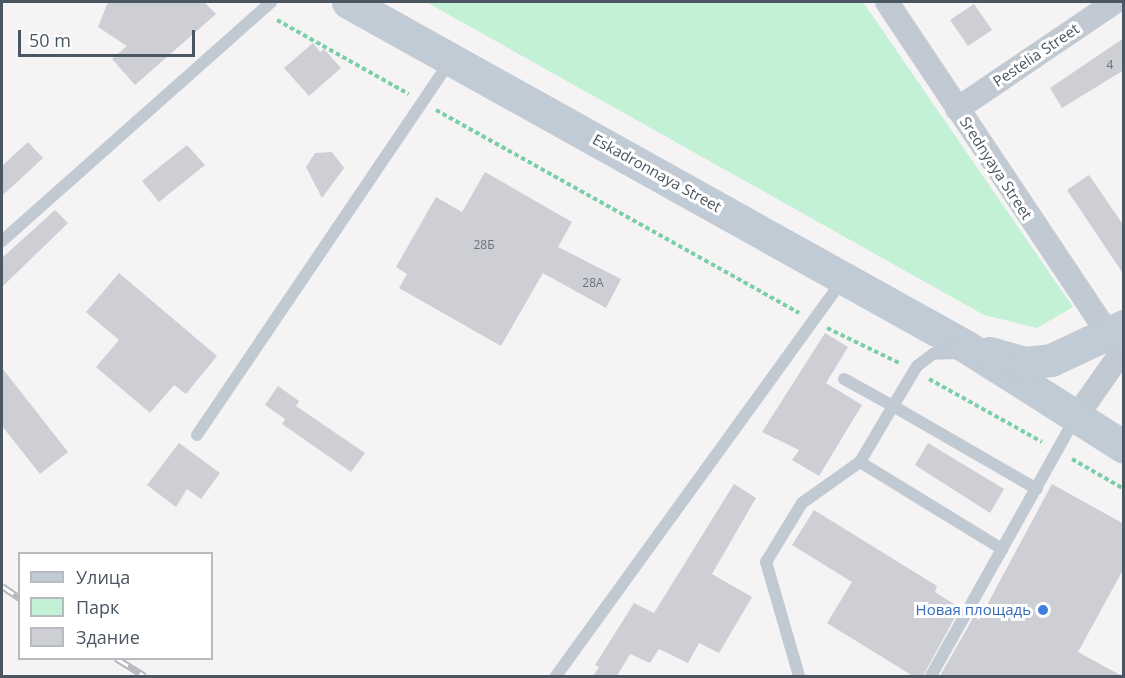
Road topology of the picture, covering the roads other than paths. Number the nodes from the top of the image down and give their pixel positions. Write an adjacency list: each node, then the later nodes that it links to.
1 (271, 2): 7 (lane)
2 (348, 2): 5 (main road, Eskadronnaya Street)
3 (887, 2): 6 (street, Srednyaya Street)
4 (1115, 2): 6 (street, Pestelia Street)
5 (452, 57): 8 (main road, Eskadronnaya Street); 14 (lane)
6 (957, 109): 9 (street, Srednyaya Street)
7 (2, 241)
8 (844, 278): 10 (main road, Eskadronnaya Street); 19 (lane)
9 (1119, 344): 10 (main road); 13 (street)
10 (973, 351): 12 (lane); 13 (main road)
11 (844, 379): 12 (lane)
12 (893, 406): 16 (lane); 17 (lane)
13 (1076, 417): 15 (main road); 17 (lane)
14 (197, 435)
15 (1124, 447)
16 (860, 462): 18 (lane); 20 (lane)
17 (1036, 489): 18 (lane)
18 (1002, 549): 21 (lane)
19 (556, 676)
20 (800, 676)
21 (931, 676)

